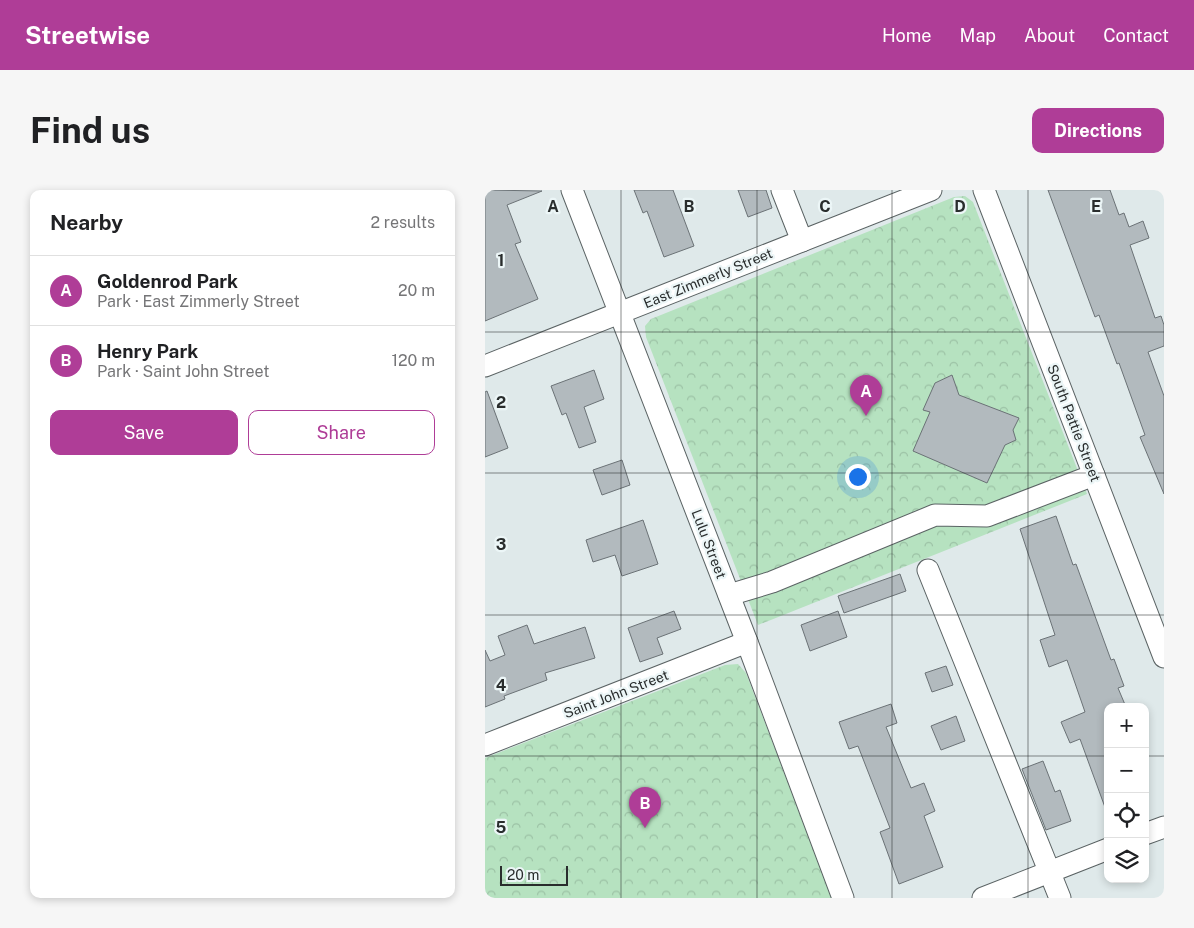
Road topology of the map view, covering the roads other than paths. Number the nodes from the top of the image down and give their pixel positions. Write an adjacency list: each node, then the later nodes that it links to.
1 (572, 190): 6 (street, Lulu Street)
2 (783, 190): 5 (street)
3 (931, 190): 5 (street, East Zimmerly Street)
4 (985, 190): 8 (street, South Pattie Street)
5 (802, 241): 6 (street, East Zimmerly Street)
6 (619, 313): 7 (street, East Zimmerly Street); 10 (street, Lulu Street)
7 (485, 366)
8 (1094, 475): 10 (street); 12 (street, South Pattie Street)
9 (928, 570): 17 (street)
10 (729, 595): 11 (street, Lulu Street)
11 (747, 642): 13 (street, Saint John Street); 18 (street, Lulu Street)
12 (1164, 657)
13 (485, 745)
14 (1164, 826): 15 (street)
15 (1149, 832)
16 (1104, 851): 17 (street)
17 (1050, 872): 19 (street); 20 (street)
18 (843, 898)
19 (983, 898)
20 (1060, 898)

